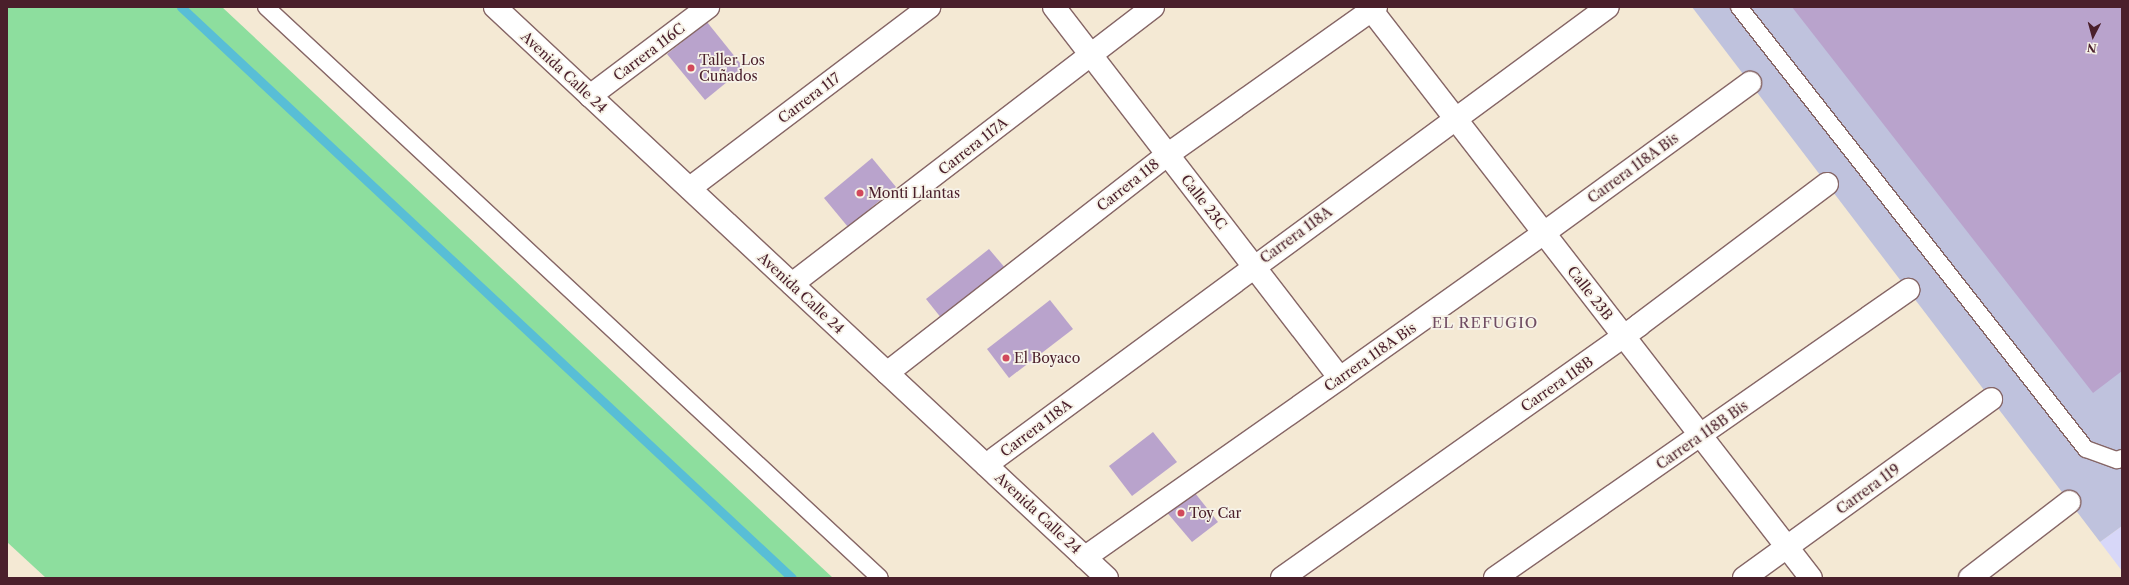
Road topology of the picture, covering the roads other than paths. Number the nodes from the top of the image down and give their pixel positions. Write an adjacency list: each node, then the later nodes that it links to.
1 (266, 7): 31 (lane)
2 (495, 7): 12 (street, Avenida Calle 24)
3 (708, 7): 12 (street, Carrera 116C)
4 (929, 7): 16 (street, Carrera 117)
5 (1054, 7): 10 (street, Calle 23C)
6 (1153, 7): 10 (street, Carrera 117A)
7 (1608, 7): 13 (street, Carrera 118A)
8 (1739, 7): 26 (lane)
9 (1372, 8): 13 (street, Calle 23B); 14 (street, Carrera 118)
10 (1091, 55): 14 (street, Calle 23C); 19 (street, Carrera 117A)
11 (1750, 83): 17 (street, Carrera 118A Bis)
12 (590, 96): 16 (street, Avenida Calle 24)
13 (1456, 118): 17 (street, Calle 23B); 18 (street, Carrera 118A)
14 (1167, 155): 18 (street, Calle 23C); 22 (street, Carrera 118)
15 (1827, 184): 21 (street, Carrera 118B)
16 (690, 188): 19 (street, Avenida Calle 24)
17 (1544, 233): 21 (street, Calle 23B); 23 (street, Carrera 118A Bis)
18 (1253, 266): 23 (street, Calle 23C); 27 (street, Carrera 118A)
19 (792, 284): 22 (street, Avenida Calle 24)
20 (1908, 290): 25 (street, Carrera 118B Bis)
21 (1624, 336): 25 (street, Calle 23B); 33 (street, Carrera 118B)
22 (887, 373): 27 (street, Avenida Calle 24)
23 (1340, 378): 30 (street, Carrera 118A Bis)
24 (1991, 399): 29 (street, Carrera 119)
25 (1702, 436): 29 (street, Calle 23B); 34 (street, Carrera 118B Bis)
26 (2122, 458)
27 (986, 465): 30 (street, Avenida Calle 24)
28 (2069, 502): 37 (street)
29 (1787, 546): 35 (street, Carrera 119); 36 (street, Calle 23B)
30 (1085, 557): 32 (street, Avenida Calle 24)
31 (880, 578)
32 (1107, 578)
33 (1282, 578)
34 (1495, 578)
35 (1744, 578)
36 (1811, 578)
37 (1970, 578)

